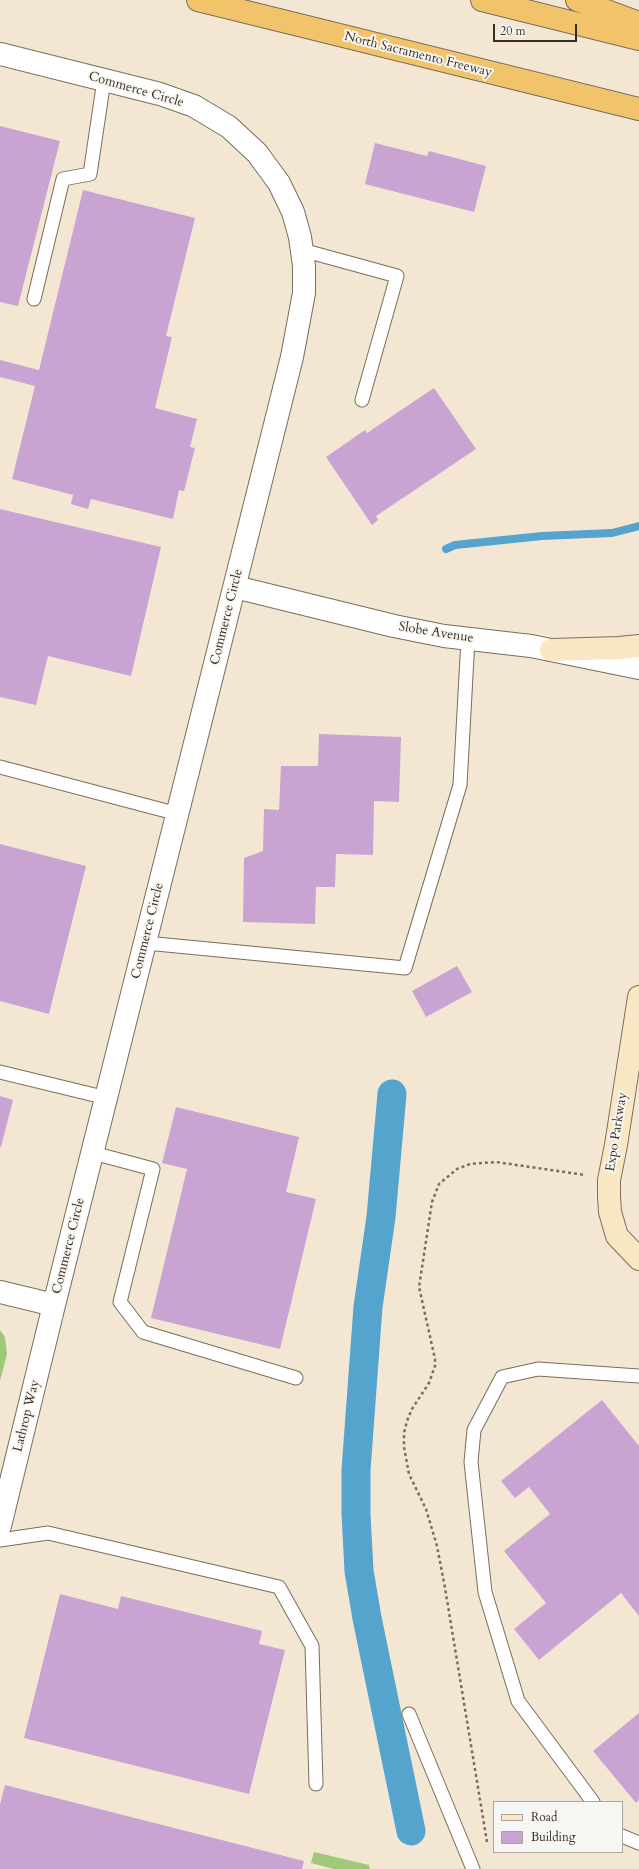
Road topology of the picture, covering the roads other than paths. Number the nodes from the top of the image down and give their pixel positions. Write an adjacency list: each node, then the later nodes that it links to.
1 (198, 0): 8 (highway, North Sacramento Freeway)
2 (482, 0): 5 (highway)
3 (577, 0): 4 (highway)
4 (639, 23)
5 (639, 39)
6 (0, 54): 7 (street, Commerce Circle)
7 (104, 80): 9 (street, Commerce Circle); 10 (lane)
8 (639, 109)
9 (302, 250): 11 (lane); 12 (street, Commerce Circle)
10 (34, 299)
11 (362, 400)
12 (235, 587): 13 (street, Slobe Avenue); 18 (street, Commerce Circle)
13 (468, 639): 15 (street, Slobe Avenue); 19 (lane)
14 (639, 646): 15 (street)
15 (551, 650): 16 (street, Slobe Avenue)
16 (639, 668)
17 (0, 767): 18 (lane)
18 (178, 814): 19 (street, Commerce Circle)
19 (146, 943): 22 (street, Commerce Circle)
20 (638, 1002): 24 (street, Expo Parkway)
21 (0, 1072): 22 (lane)
22 (107, 1098): 23 (street, Commerce Circle)
23 (93, 1154): 26 (street, Commerce Circle); 28 (lane)
24 (639, 1259)
25 (0, 1292): 26 (street, Commerce Circle)
26 (54, 1305): 29 (street, Lathrop Way)
27 (639, 1376): 33 (lane)
28 (296, 1378)
29 (0, 1526)
30 (0, 1540): 32 (lane)
31 (409, 1714): 36 (lane)
32 (316, 1784)
33 (592, 1801)
34 (623, 1836): 35 (lane)
35 (639, 1843)
36 (473, 1869)

